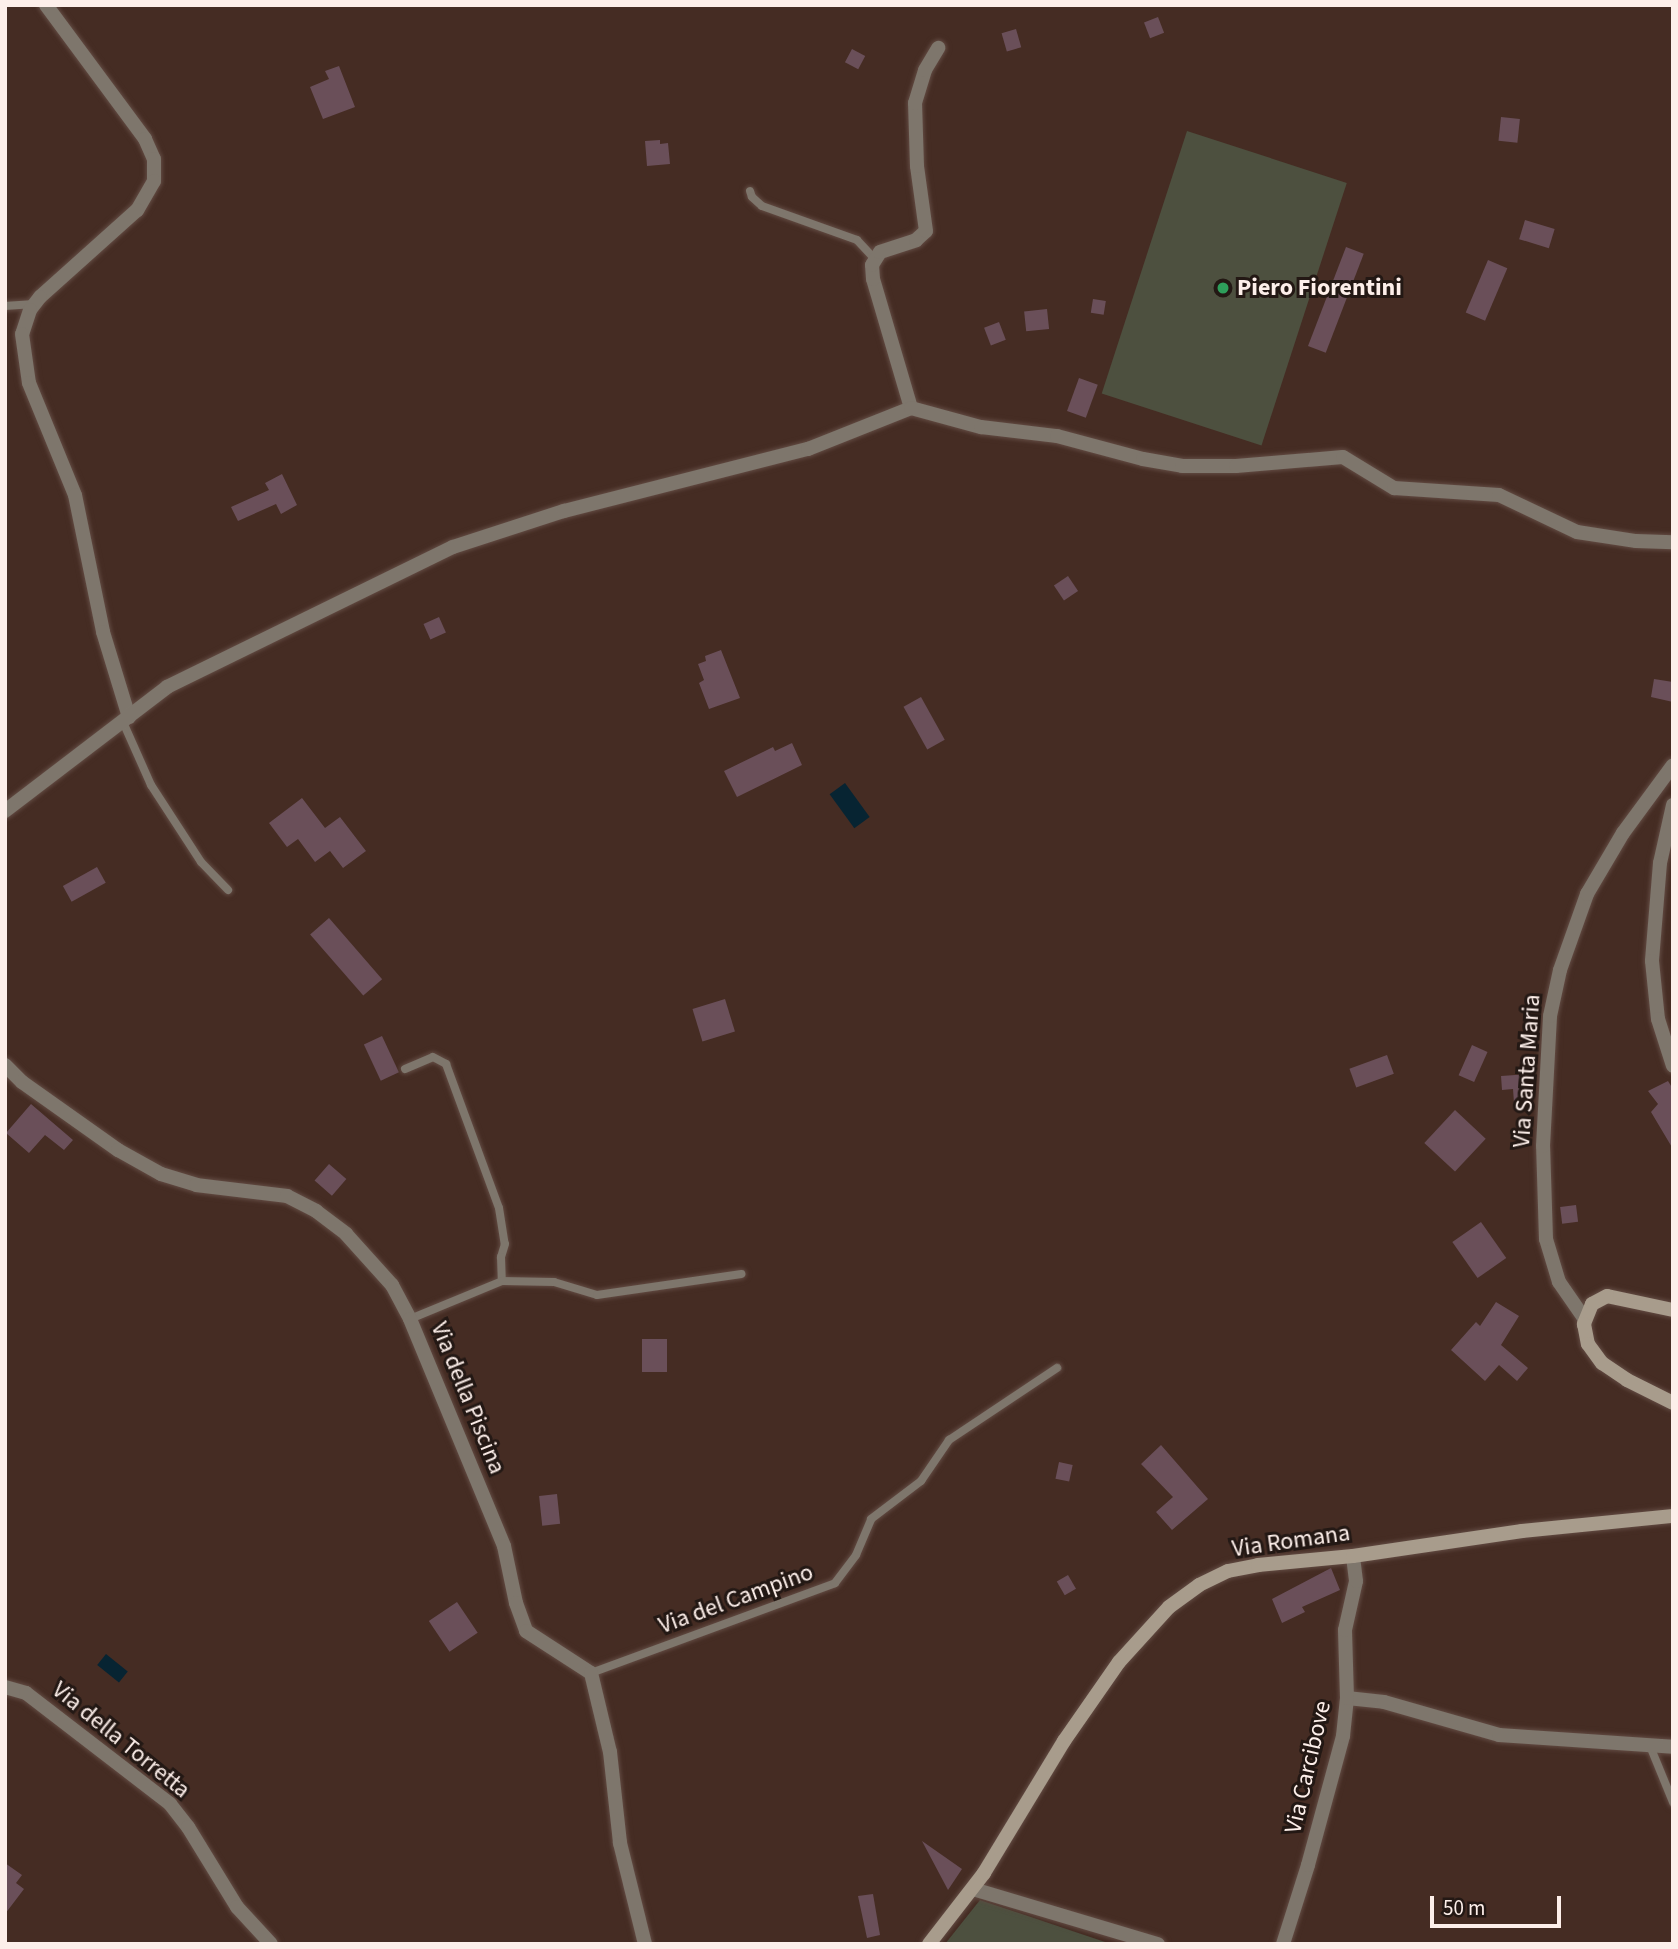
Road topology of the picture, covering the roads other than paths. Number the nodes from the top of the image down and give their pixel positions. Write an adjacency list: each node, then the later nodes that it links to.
1 (46, 5): 5 (street)
2 (938, 48): 4 (street)
3 (750, 191): 4 (lane)
4 (874, 258): 7 (street)
5 (34, 304): 6 (lane); 9 (street)
6 (5, 306)
7 (911, 408): 8 (street); 9 (street)
8 (1673, 542)
9 (126, 719): 12 (street); 13 (lane)
10 (1673, 765): 20 (street, Via Santa Maria)
11 (1673, 805): 15 (street)
12 (5, 811)
13 (228, 890)
14 (5, 1065): 21 (street, Via della Piscina)
15 (1673, 1066)
16 (405, 1069): 18 (lane)
17 (741, 1273): 18 (lane)
18 (502, 1281): 21 (lane)
19 (1673, 1310): 20 (street)
20 (1584, 1318): 23 (street)
21 (410, 1319): 26 (street, Via della Piscina)
22 (1057, 1368): 26 (lane, Via del Campino)
23 (1673, 1403)
24 (1673, 1516): 25 (street, Via Romana)
25 (1353, 1556): 28 (street, Via Carcibove); 32 (street, Via Romana)
26 (591, 1673): 34 (street)
27 (5, 1687): 33 (street, Via della Torretta)
28 (1348, 1698): 29 (street); 37 (street, Via Carcibove)
29 (1650, 1746): 30 (street); 31 (lane)
30 (1673, 1747)
31 (1673, 1802)
32 (973, 1889): 35 (street, Via Romana); 36 (street)
33 (271, 1944)
34 (645, 1944)
35 (929, 1944)
36 (1158, 1944)
37 (1283, 1944)

